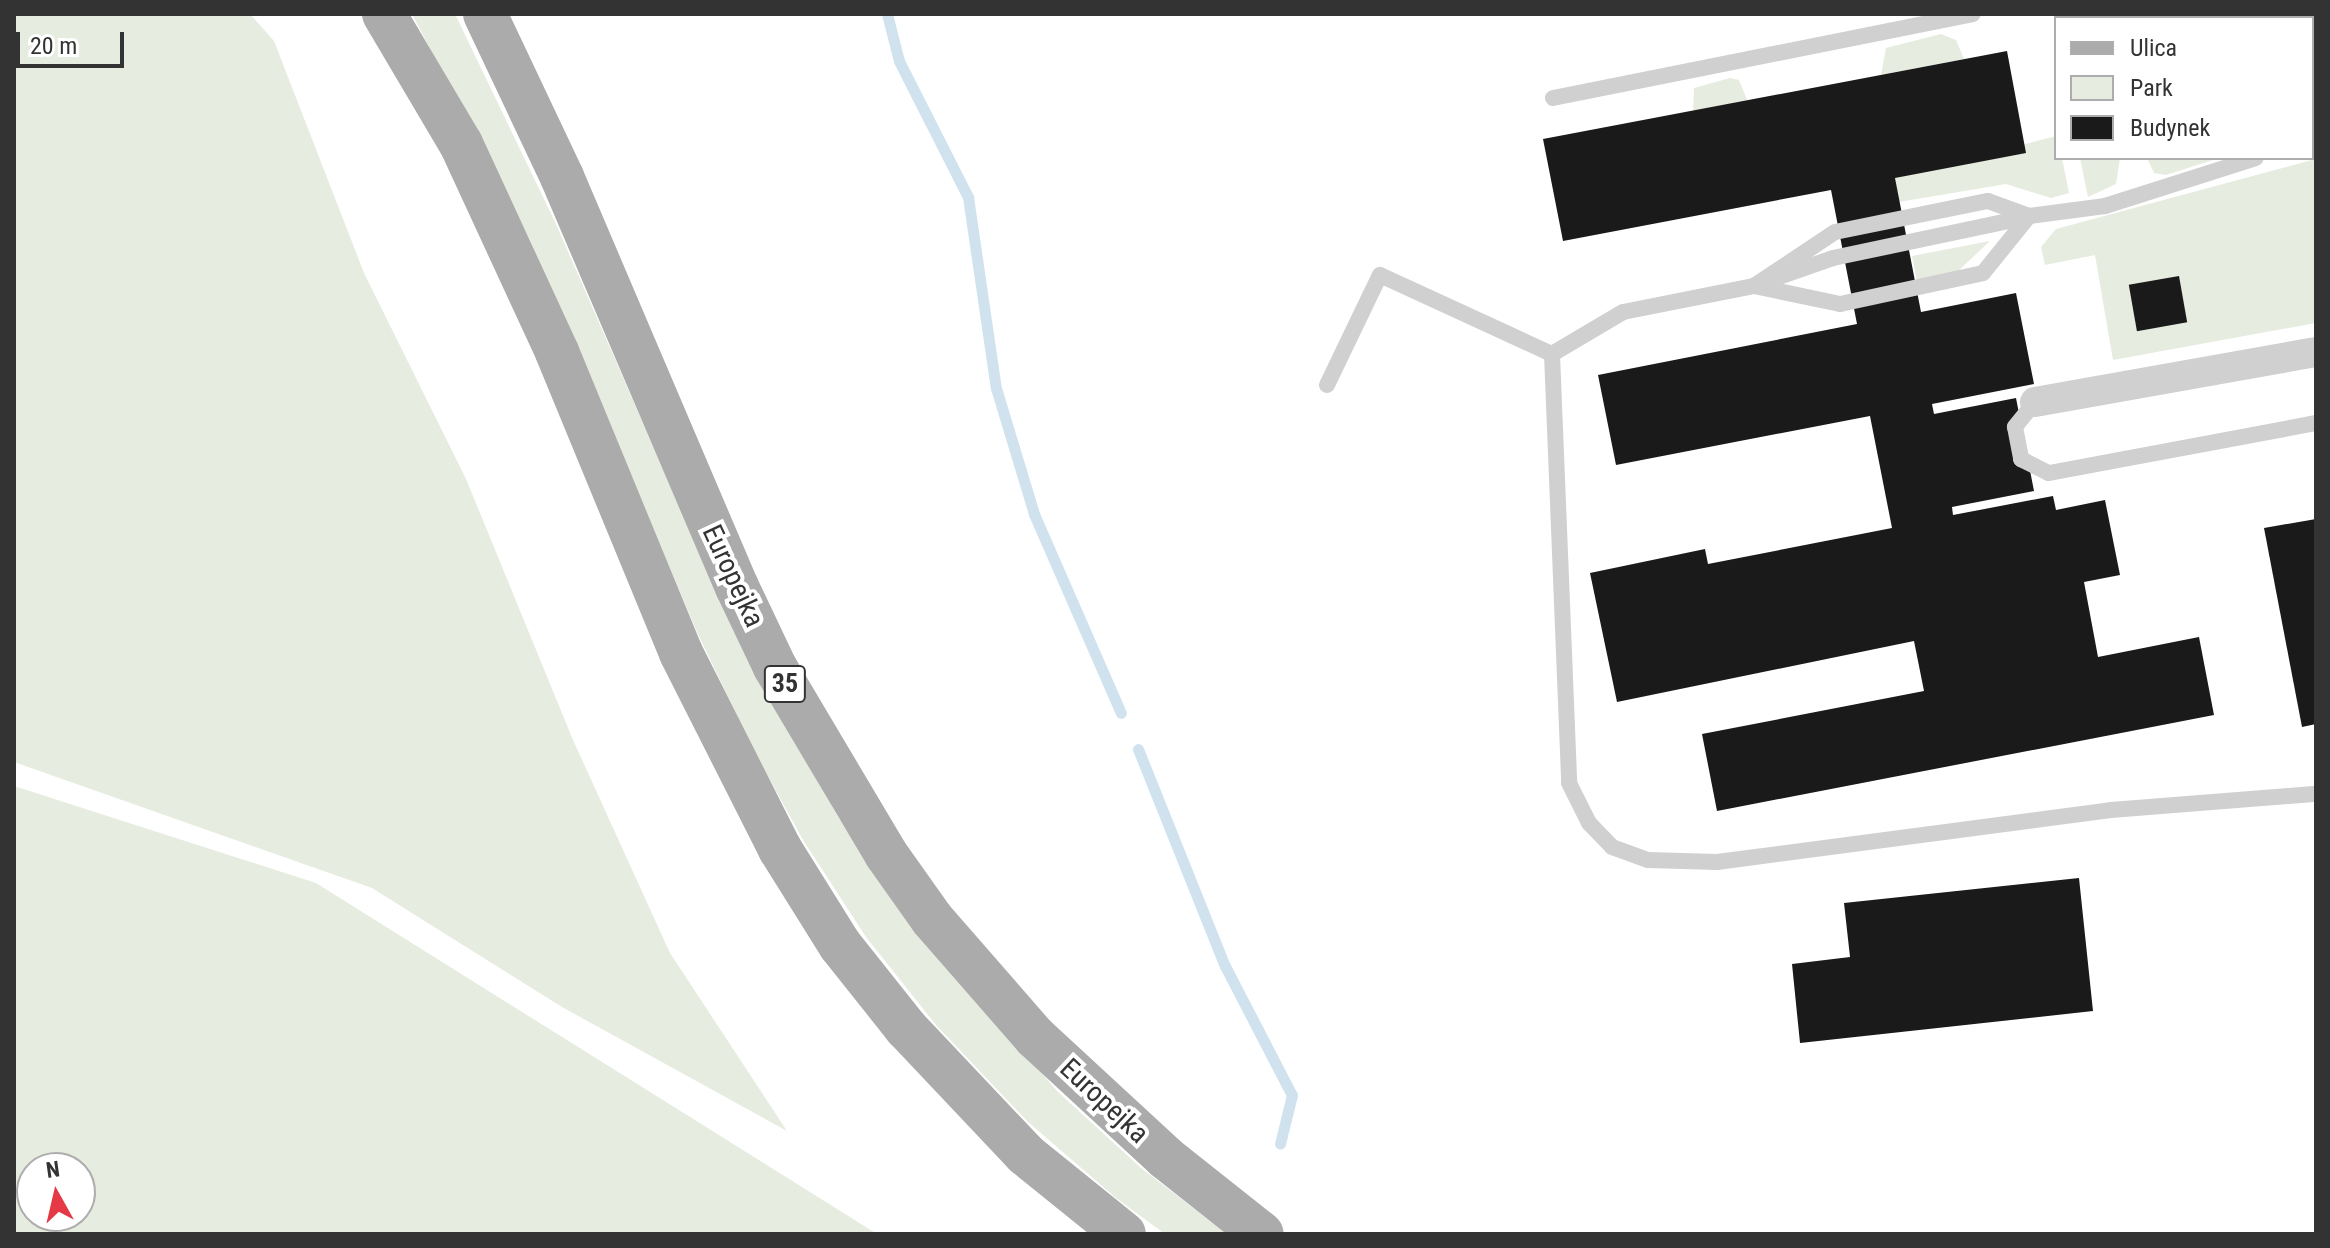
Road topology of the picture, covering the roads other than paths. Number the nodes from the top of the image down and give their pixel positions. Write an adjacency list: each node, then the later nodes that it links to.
1 (384, 14): 14 (main road)
2 (485, 14): 15 (main road, Europejka / 35)
3 (1973, 14): 4 (lane)
4 (1553, 98)
5 (2250, 160): 6 (lane)
6 (2029, 216): 7 (lane); 7 (lane); 7 (lane)
7 (1754, 286): 9 (lane)
8 (2316, 352): 11 (street)
9 (1552, 354): 10 (lane); 13 (lane)
10 (1327, 385)
11 (2035, 402): 12 (lane)
12 (2316, 423)
13 (2316, 794)
14 (1124, 1234)
15 (1262, 1234)

